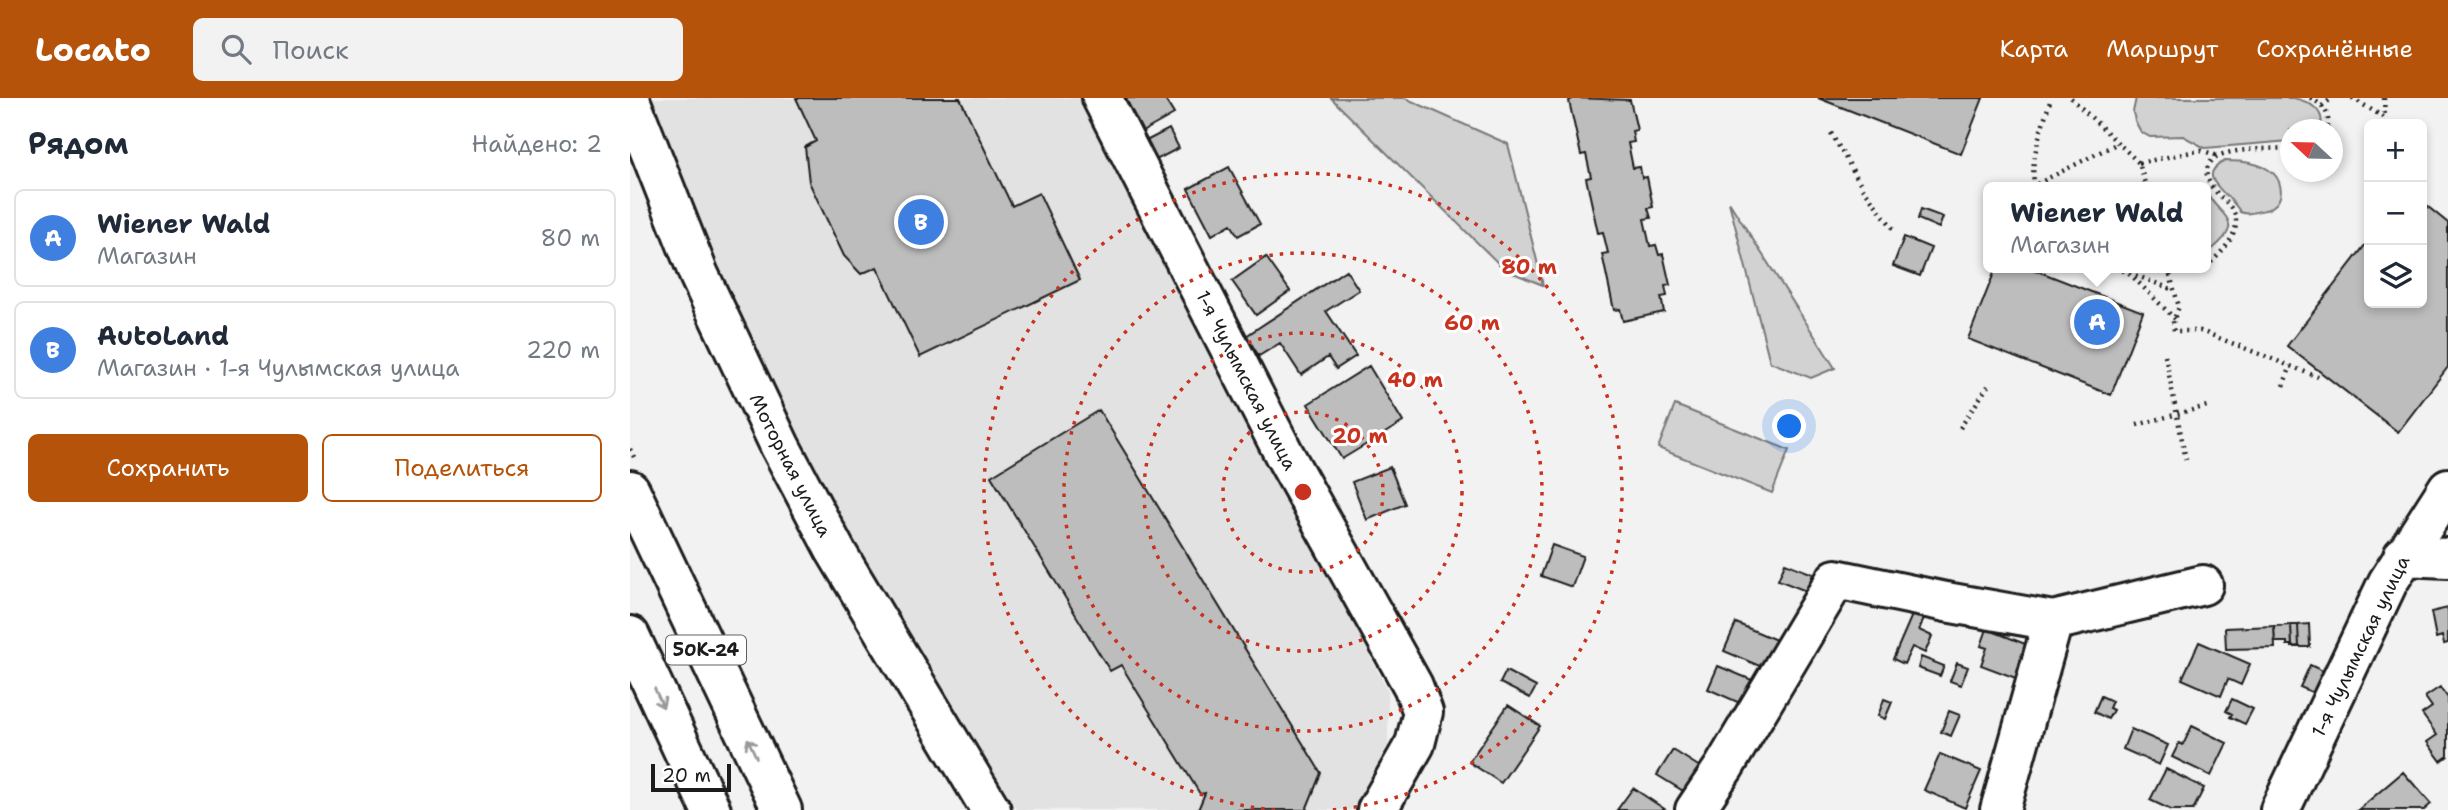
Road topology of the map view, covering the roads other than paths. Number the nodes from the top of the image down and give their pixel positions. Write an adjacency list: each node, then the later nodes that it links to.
1 (1102, 98): 13 (street, 1-я Чулымская улица)
2 (630, 100): 12 (street, Моторная улица)
3 (2448, 488): 5 (street, 1-я Чулымская улица)
4 (630, 490): 11 (street, 50К-24, one-way to 4)
5 (2403, 556): 6 (street); 16 (street, 1-я Чулымская улица)
6 (2448, 558)
7 (2203, 585): 8 (street)
8 (2053, 621): 14 (street); 15 (street)
9 (630, 636): 10 (street, 50К-24, one-way to 10)
10 (711, 810)
11 (782, 810)
12 (992, 810)
13 (1377, 810)
14 (1695, 810)
15 (2000, 810)
16 (2280, 810)

